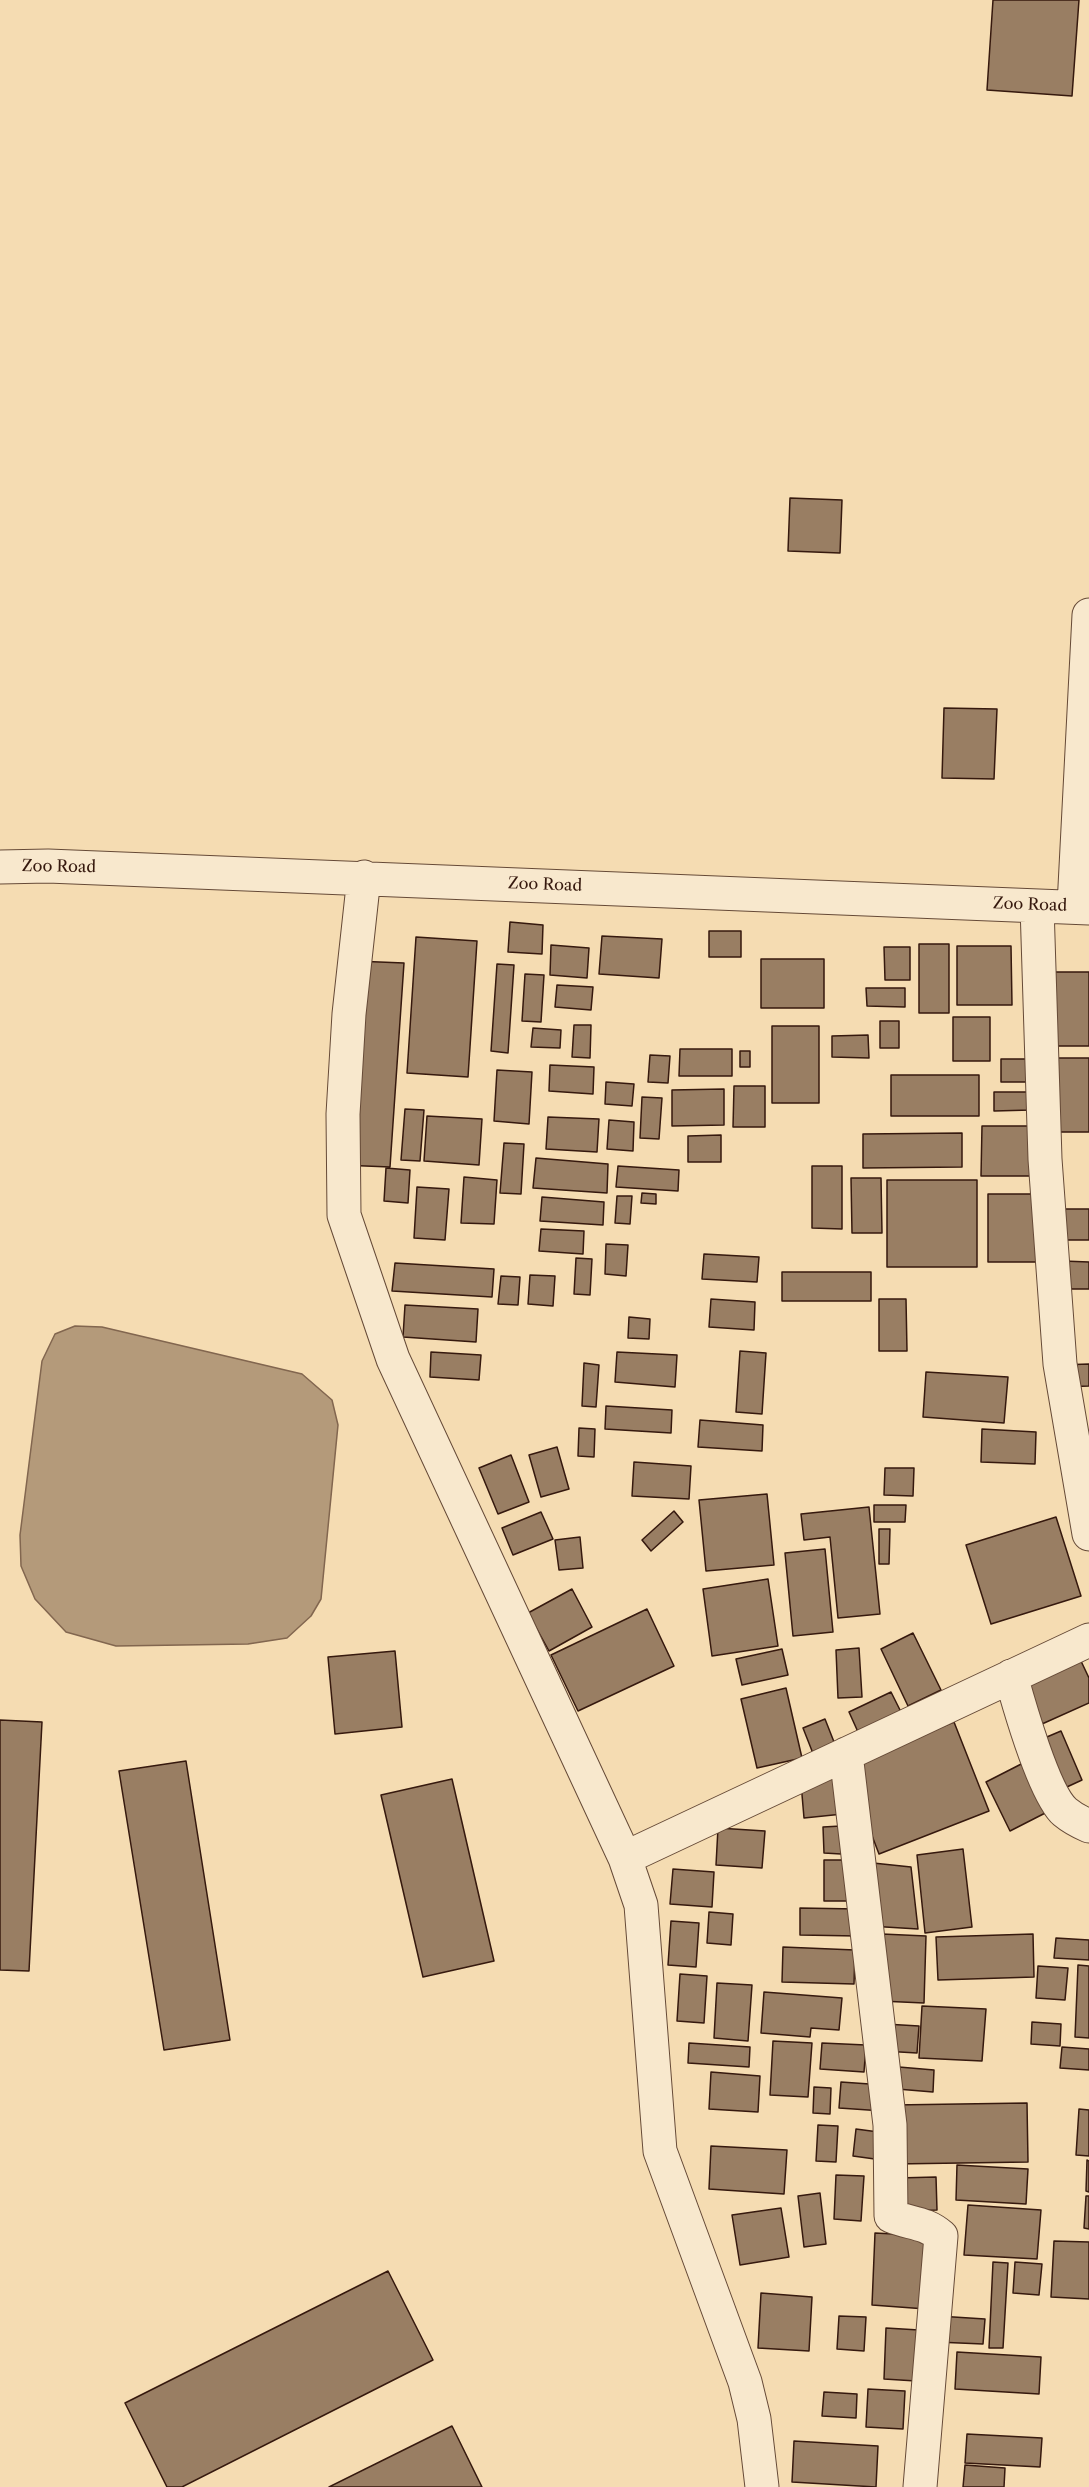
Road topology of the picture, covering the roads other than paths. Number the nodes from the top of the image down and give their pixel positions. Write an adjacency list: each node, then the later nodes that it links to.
1 (1089, 615): 5 (street)
2 (0, 867): 3 (street, Zoo Road)
3 (364, 877): 4 (street, Zoo Road); 13 (street)
4 (1037, 906): 5 (street, Zoo Road); 6 (street)
5 (1082, 907)
6 (1089, 1534)
7 (1089, 1640): 8 (street)
8 (1011, 1676): 9 (street); 10 (street)
9 (846, 1754): 13 (street); 15 (street)
10 (1054, 1794): 11 (street); 12 (street)
11 (1089, 1797)
12 (1089, 1826)
13 (625, 1858): 14 (street)
14 (762, 2487)
15 (920, 2487)

